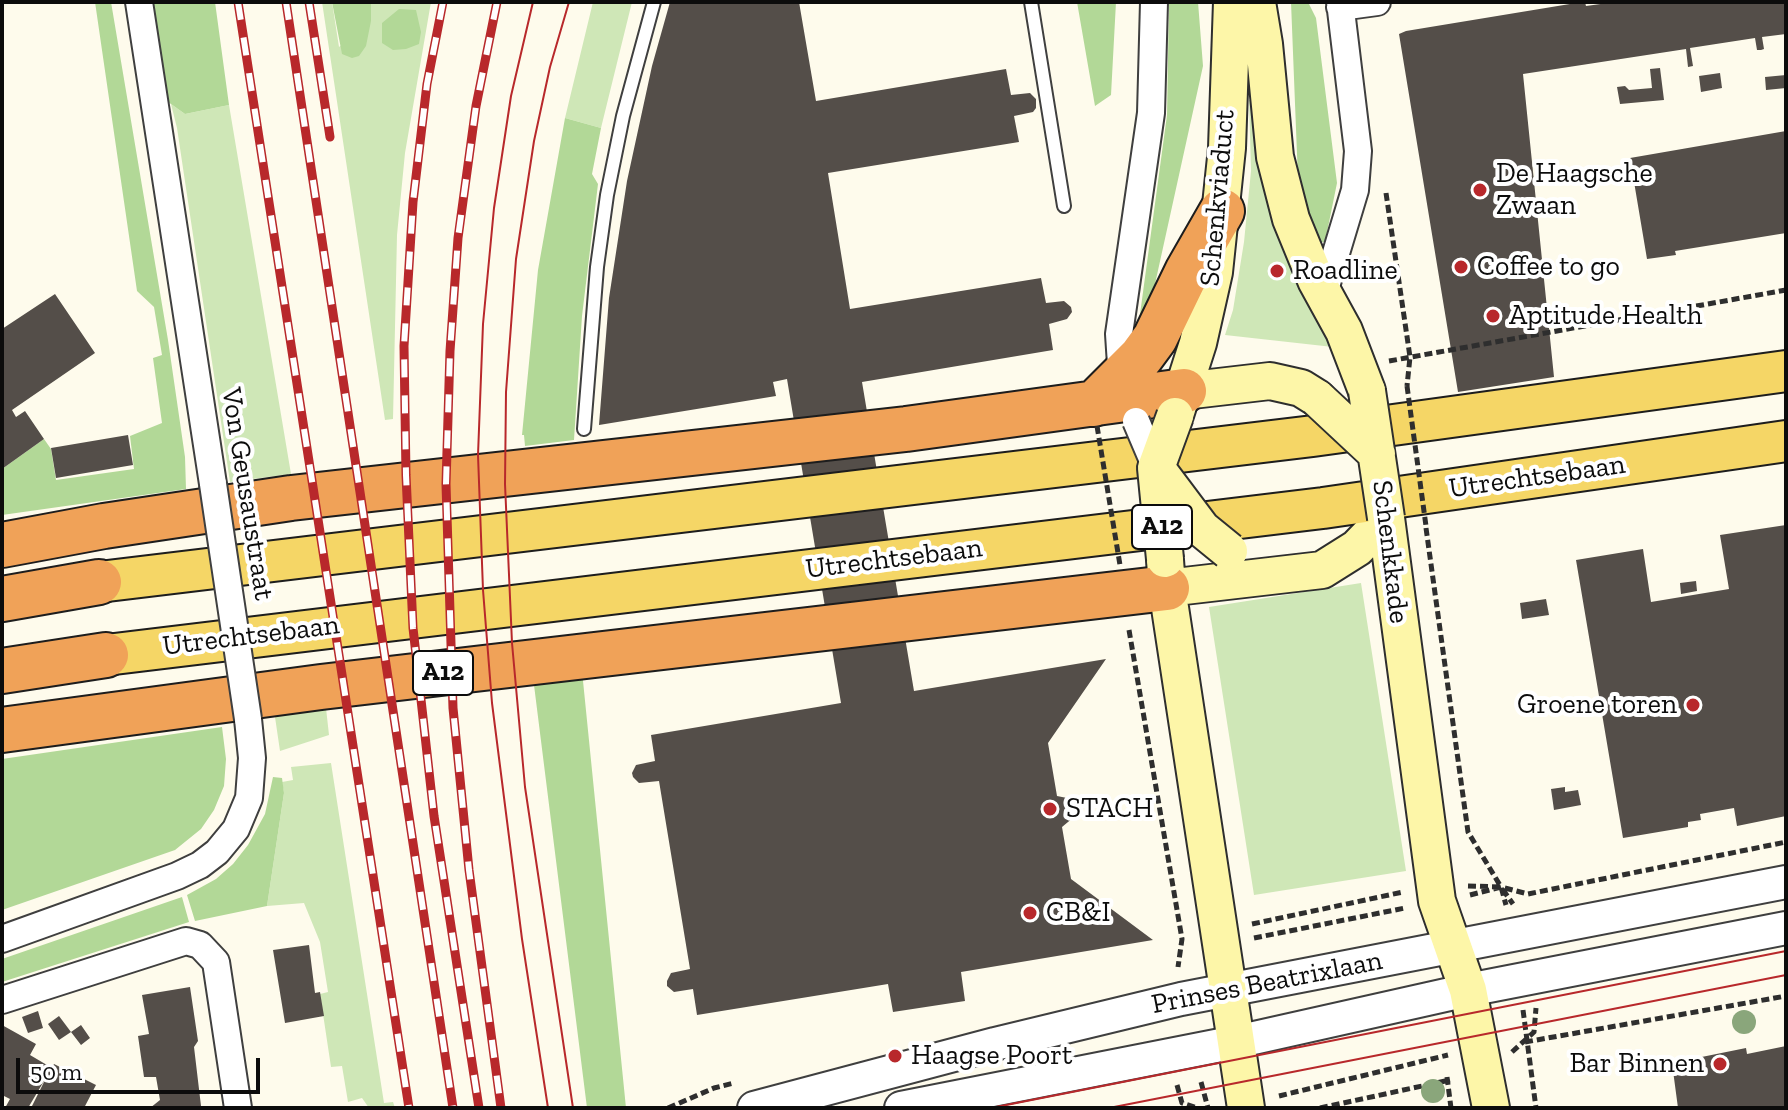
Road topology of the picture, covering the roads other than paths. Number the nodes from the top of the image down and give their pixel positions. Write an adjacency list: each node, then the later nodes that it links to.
1 (139, 2): 32 (street, Von Geusaustraat, bridge)
2 (654, 2): 17 (lane)
3 (1031, 2): 9 (lane)
4 (1154, 2): 16 (street)
5 (1232, 2): 10 (main road, Schenkviaduct)
6 (1257, 2): 11 (main road, Schenkviaduct)
7 (1377, 2): 8 (street)
8 (1340, 4): 11 (street)
9 (1064, 206)
10 (1222, 211): 15 (main road, Schenkviaduct); 16 (highway)
11 (1324, 293): 19 (main road, Schenkkade, bridge)
12 (1786, 358): 14 (main road)
13 (1786, 371): 14 (main road)
14 (1700, 381): 25 (main road)
15 (1179, 404): 16 (highway); 19 (main road, bridge); 20 (main road, bridge)
16 (1115, 405): 20 (street, bridge); 22 (highway)
17 (584, 429)
18 (1786, 441): 27 (main road, Utrechtsebaan / A12)
19 (1377, 454): 21 (main road, Schenkkade, bridge)
20 (1156, 468): 23 (main road, bridge); 24 (main road, bridge)
21 (1382, 527): 24 (main road); 33 (main road, Schenkkade)
22 (2, 545)
23 (1166, 574): 24 (main road); 29 (highway, A12); 34 (main road)
24 (1263, 576)
25 (99, 582): 26 (highway)
26 (2, 599)
27 (106, 655): 28 (highway, Utrechtsebaan / A12)
28 (2, 671)
29 (2, 730)
30 (1786, 882): 33 (street, Prinses Beatrixlaan)
31 (1786, 928): 35 (street, Prinses Beatrixlaan)
32 (2, 939)
33 (1451, 946): 34 (street, Prinses Beatrixlaan); 35 (main road, Schenkkade)
34 (1229, 990): 37 (main road); 39 (street, Prinses Beatrixlaan)
35 (1468, 990): 37 (street, Prinses Beatrixlaan); 38 (main road, Schenkkade)
36 (2, 1000): 41 (street)
37 (1236, 1042): 40 (main road); 42 (street, Prinses Beatrixlaan)
38 (1486, 1077)
39 (765, 1106)
40 (1246, 1106)
41 (238, 1108)
42 (901, 1108)

